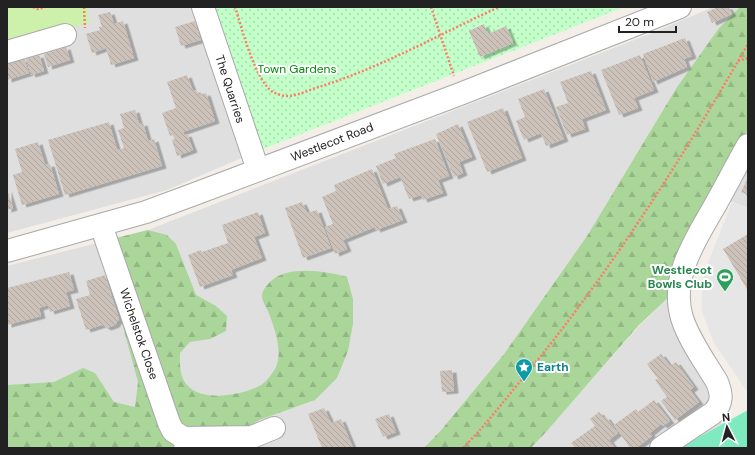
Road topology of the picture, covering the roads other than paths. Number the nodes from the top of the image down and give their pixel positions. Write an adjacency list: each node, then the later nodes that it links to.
1 (203, 7): 7 (street, The Quarries)
2 (680, 7): 3 (street, Westlecot Road)
3 (650, 13): 7 (street, Westlecot Road)
4 (65, 36): 5 (street)
5 (7, 52)
6 (748, 145): 13 (street)
7 (258, 170): 8 (street, Westlecot Road)
8 (101, 225): 9 (street, Westlecot Road); 11 (street, Wichelstok Close)
9 (7, 251)
10 (274, 428): 12 (street, Wichelstok Close)
11 (185, 443): 12 (street, Wichelstok Close)
12 (235, 443)
13 (661, 448)

